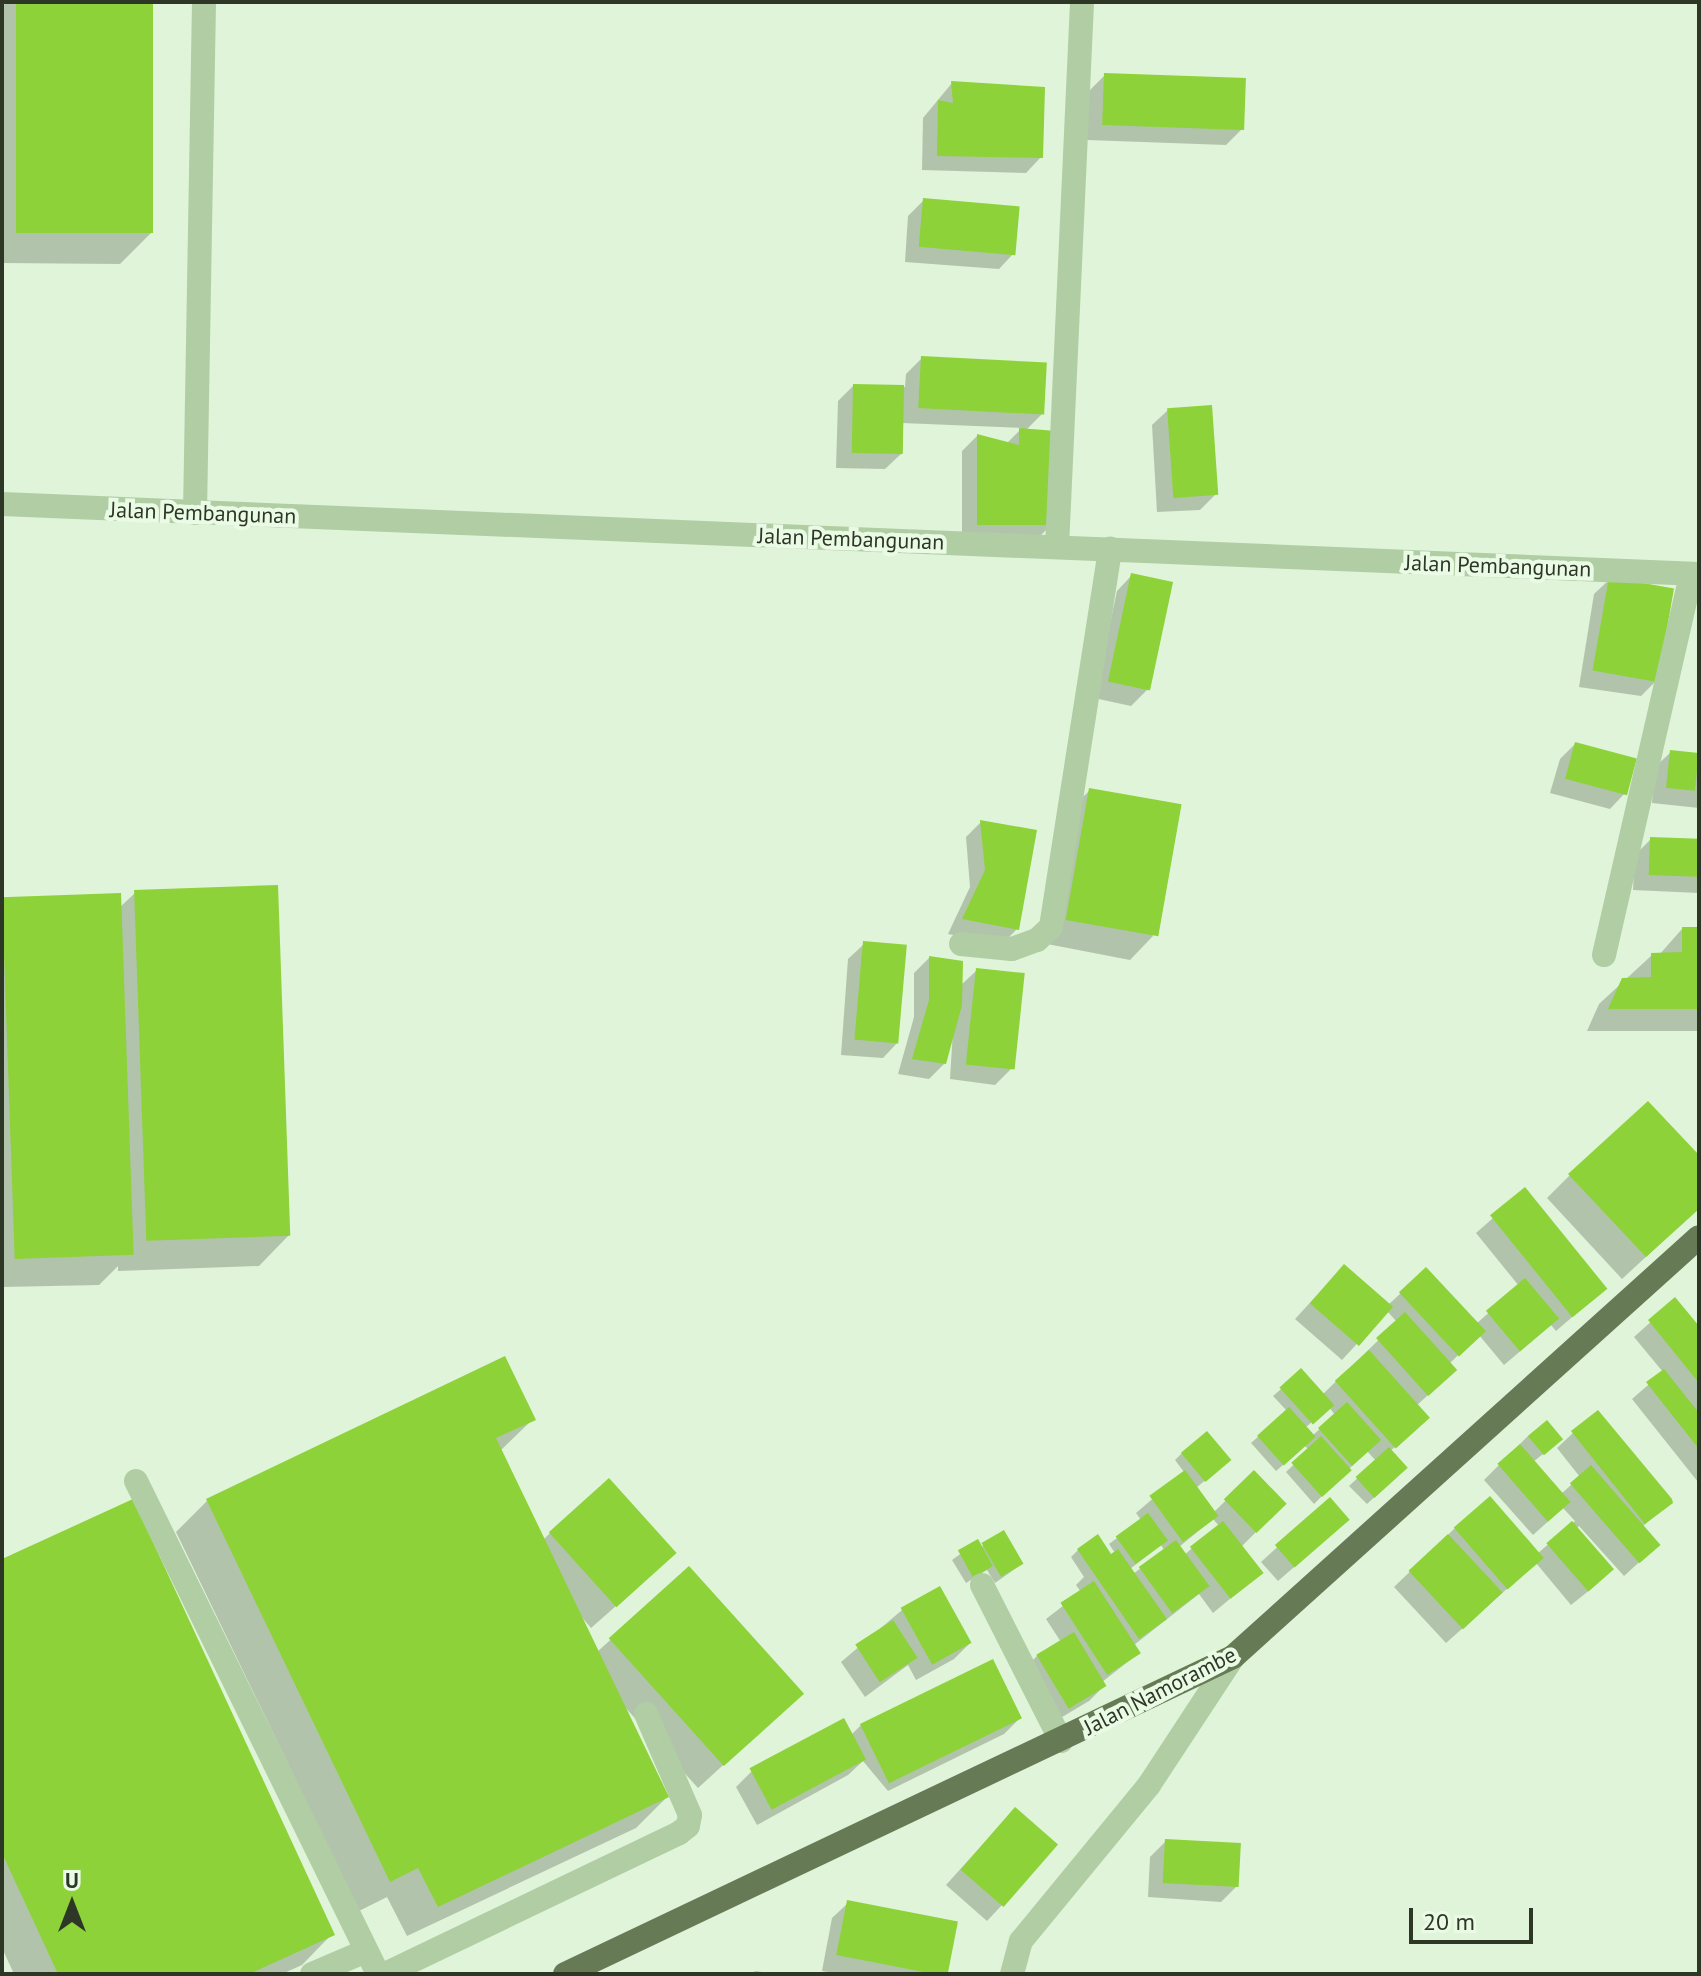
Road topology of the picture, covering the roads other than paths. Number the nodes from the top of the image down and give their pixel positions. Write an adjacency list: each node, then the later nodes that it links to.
1 (204, 2): 4 (street)
2 (1082, 2): 5 (street)
3 (2, 504): 4 (street, Jalan Pembangunan)
4 (195, 513): 5 (street, Jalan Pembangunan)
5 (1057, 547): 6 (street, Jalan Pembangunan)
6 (1110, 549): 7 (street, Jalan Pembangunan); 8 (street)
7 (1695, 574): 9 (street)
8 (961, 944)
9 (1604, 955)
10 (1699, 1237): 13 (main road, Jalan Namorambe)
11 (136, 1481): 16 (street)
12 (982, 1585): 15 (street)
13 (1233, 1657): 15 (main road, Jalan Namorambe); 21 (street)
14 (646, 1714): 19 (street)
15 (1061, 1741): 20 (main road, Jalan Namorambe)
16 (366, 1951): 17 (street); 18 (street)
17 (312, 1974)
18 (378, 1974)
19 (385, 1974)
20 (565, 1974)
21 (1012, 1974)

